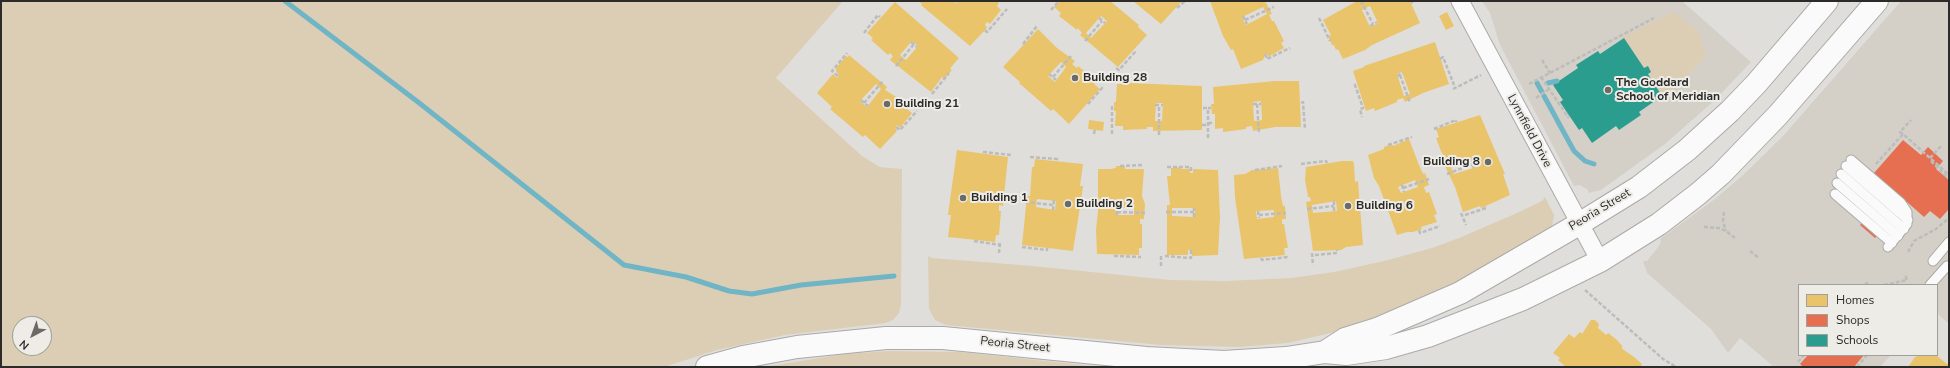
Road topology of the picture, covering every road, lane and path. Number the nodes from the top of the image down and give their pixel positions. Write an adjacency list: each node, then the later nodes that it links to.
1 (1059, 1): 10 (path)
2 (1185, 1): 8 (path)
3 (1361, 1): 17 (path)
4 (1460, 1): 137 (street, Lynnfield Drive)
5 (1827, 1): 137 (main road, Peoria Street)
6 (1877, 1): 162 (main road, Peoria Street)
7 (1274, 7): 16 (path)
8 (1177, 8)
9 (1007, 9): 20 (path)
10 (1051, 10)
11 (1243, 16): 16 (path)
12 (880, 17): 21 (path)
13 (1099, 18): 22 (path)
14 (1318, 18): 23 (path)
15 (1654, 18): 32 (path)
16 (1245, 20): 18 (path)
17 (1377, 22)
18 (1247, 24)
19 (1037, 26): 26 (path)
20 (985, 30)
21 (864, 33)
22 (1085, 41)
23 (1330, 41)
24 (911, 42): 25 (path)
25 (914, 44): 27 (path); 37 (path)
26 (1022, 44)
27 (917, 47)
28 (1290, 48): 31 (path)
29 (1134, 50): 38 (path)
30 (847, 53): 44 (path)
31 (1265, 54)
32 (1584, 55): 35 (path); 39 (path)
33 (1070, 56): 45 (path)
34 (1440, 59): 42 (path)
35 (1586, 59)
36 (1542, 60): 39 (path)
37 (896, 66)
38 (1116, 68)
39 (1550, 72): 46 (path)
40 (949, 73): 53 (path)
41 (1049, 74): 45 (path)
42 (1482, 74)
43 (1400, 75): 58 (path)
44 (838, 76)
45 (1053, 77): 47 (path)
46 (1541, 77): 49 (path); 52 (path)
47 (1056, 80)
48 (883, 81): 57 (path)
49 (1529, 84)
50 (1356, 85): 67 (path)
51 (1100, 86): 59 (path)
52 (1549, 89): 54 (path); 66 (path)
53 (932, 94)
54 (1536, 98)
55 (861, 100): 57 (path)
56 (1301, 102): 75 (path)
57 (864, 103): 62 (path)
58 (1410, 103)
59 (1088, 104)
60 (1253, 104): 79 (path)
61 (1155, 105): 81 (path)
62 (868, 106)
63 (1114, 107): 78 (path)
64 (1203, 108): 71 (path)
65 (917, 111): 73 (path)
66 (1570, 116)
67 (1362, 117)
68 (1911, 120): 80 (path)
69 (1456, 122): 76 (path)
70 (1214, 123): 71 (path)
71 (1208, 124): 72 (path); 83 (path)
72 (1202, 125)
73 (896, 127)
74 (1095, 128): 77 (path)
75 (1305, 129)
76 (1434, 129)
77 (1094, 134)
78 (1112, 134)
79 (1259, 134)
80 (1903, 134): 85 (path); 102 (path)
81 (1159, 135)
82 (1412, 137): 84 (path)
83 (1208, 138)
84 (1388, 145)
85 (1916, 145): 90 (path); 107 (path)
86 (1942, 145): 90 (path)
87 (984, 153): 88 (path)
88 (1011, 155)
89 (1030, 156): 92 (path)
90 (1930, 158): 105 (path)
91 (1471, 160): 95 (path)
92 (1056, 161)
93 (1327, 163): 94 (path)
94 (1300, 164)
95 (1473, 164): 100 (path); 104 (path)
96 (1142, 165): 97 (path)
97 (1120, 166)
98 (1282, 166): 101 (path)
99 (1167, 167): 103 (path)
100 (1474, 168)
101 (1255, 170)
102 (1872, 170)
103 (1191, 173)
104 (1447, 174)
105 (1949, 174)
106 (1429, 179): 110 (path)
107 (1949, 179)
108 (1837, 183): 144 (lane)
109 (977, 192): 112 (path)
110 (1404, 192)
111 (1835, 194): 144 (lane)
112 (977, 196): 113 (path); 115 (path)
113 (1006, 199)
114 (1054, 200): 118 (path)
115 (976, 201)
116 (1334, 201): 119 (path)
117 (1025, 202): 118 (path)
118 (1053, 205): 124 (path)
119 (1334, 206): 123 (path); 126 (path)
120 (1486, 206): 133 (path)
121 (1117, 208): 130 (path)
122 (1194, 208): 128 (path)
123 (1307, 209)
124 (1053, 210)
125 (1258, 211): 131 (path)
126 (1334, 211)
127 (1166, 212): 128 (path)
128 (1194, 212): 134 (path)
129 (1724, 212): 143 (path)
130 (1146, 213)
131 (1286, 213)
132 (1461, 213): 138 (path)
133 (1465, 215)
134 (1194, 217)
135 (1949, 218): 153 (path)
136 (1431, 224): 141 (path)
137 (1579, 224): 162 (street, Lynnfield Drive); 171 (main road, Peoria Street)
138 (1466, 225)
139 (1440, 226): 141 (path)
140 (1704, 227): 143 (path)
141 (1433, 229): 142 (path)
142 (1419, 230)
143 (1726, 231): 145 (path)
144 (1901, 232): 144 (lane)
145 (1735, 238)
146 (974, 241): 154 (path)
147 (1949, 242): 163 (lane)
148 (1022, 247): 149 (path)
149 (1047, 248)
150 (1191, 250): 165 (path)
151 (1337, 250): 157 (path)
152 (1750, 251): 161 (path)
153 (1908, 252)
154 (999, 253)
155 (1312, 253): 164 (path)
156 (1115, 255): 158 (path)
157 (1315, 255)
158 (1141, 257)
159 (1261, 258): 160 (path)
160 (1288, 258)
161 (1759, 258)
162 (1600, 261): 171 (main road, Peoria Street)
163 (1933, 261)
164 (1313, 265)
165 (1161, 266)
166 (1947, 266): 169 (lane)
167 (1905, 274): 168 (path)
168 (1889, 284)
169 (1931, 284)
170 (1585, 290): 176 (path)
171 (1325, 352): 175 (main road, Peoria Street)
172 (1803, 356): 174 (path)
173 (1867, 356): 177 (path)
174 (1798, 362)
175 (714, 366)
176 (1676, 367)
177 (1857, 367)

